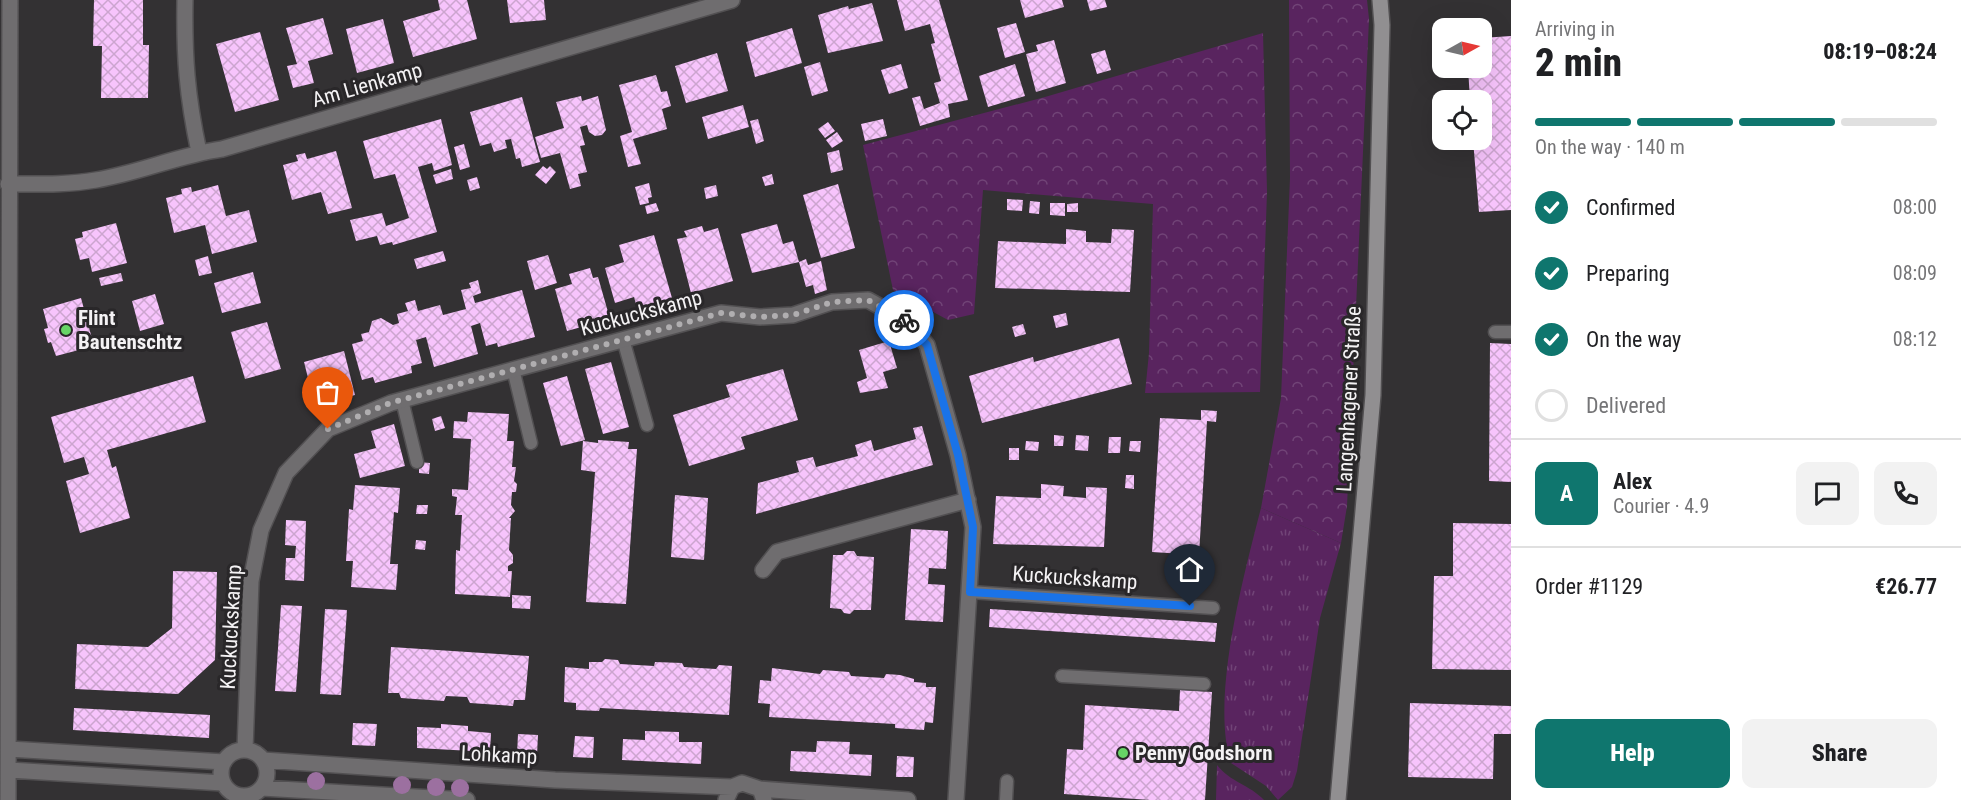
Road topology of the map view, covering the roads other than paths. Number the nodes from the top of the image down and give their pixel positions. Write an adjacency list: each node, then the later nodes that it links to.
1 (10, 0): 6 (street)
2 (184, 0): 5 (street)
3 (732, 0): 5 (street, Am Lienkamp)
4 (1380, 0): 38 (main road, Langenhagener Straße)
5 (199, 152): 6 (street, Am Lienkamp)
6 (8, 184): 21 (street)
7 (1495, 332): 8 (lane)
8 (1511, 332)
9 (623, 339): 10 (street, Kuckuckskamp); 12 (lane); 15 (street, Kuckuckskamp)
10 (513, 369): 11 (street, Kuckuckskamp); 13 (lane)
11 (402, 400): 14 (lane); 22 (street, Kuckuckskamp)
12 (647, 425)
13 (531, 443)
14 (417, 462)
15 (968, 500): 16 (street); 17 (street, Kuckuckskamp)
16 (763, 570)
17 (970, 592): 18 (lane, Kuckuckskamp); 36 (street, Kuckuckskamp)
18 (1213, 608)
19 (1062, 676): 20 (lane)
20 (1204, 684)
21 (9, 749): 24 (street); 26 (street)
22 (245, 750): 23 (street, Lohkamp); 24 (street)
23 (263, 760): 25 (street, Lohkamp); 29 (street)
24 (224, 762): 28 (street)
25 (378, 769): 30 (street, Lohkamp); 32 (street)
26 (9, 770): 28 (street); 33 (street)
27 (1008, 781): 37 (lane)
28 (224, 783): 29 (street)
29 (262, 788): 32 (street)
30 (729, 794): 31 (street, Lohkamp)
31 (762, 794): 35 (street, Lohkamp)
32 (375, 797): 34 (street)
33 (8, 800)
34 (467, 800)
35 (908, 800)
36 (956, 800)
37 (1006, 800)
38 (1338, 800)

